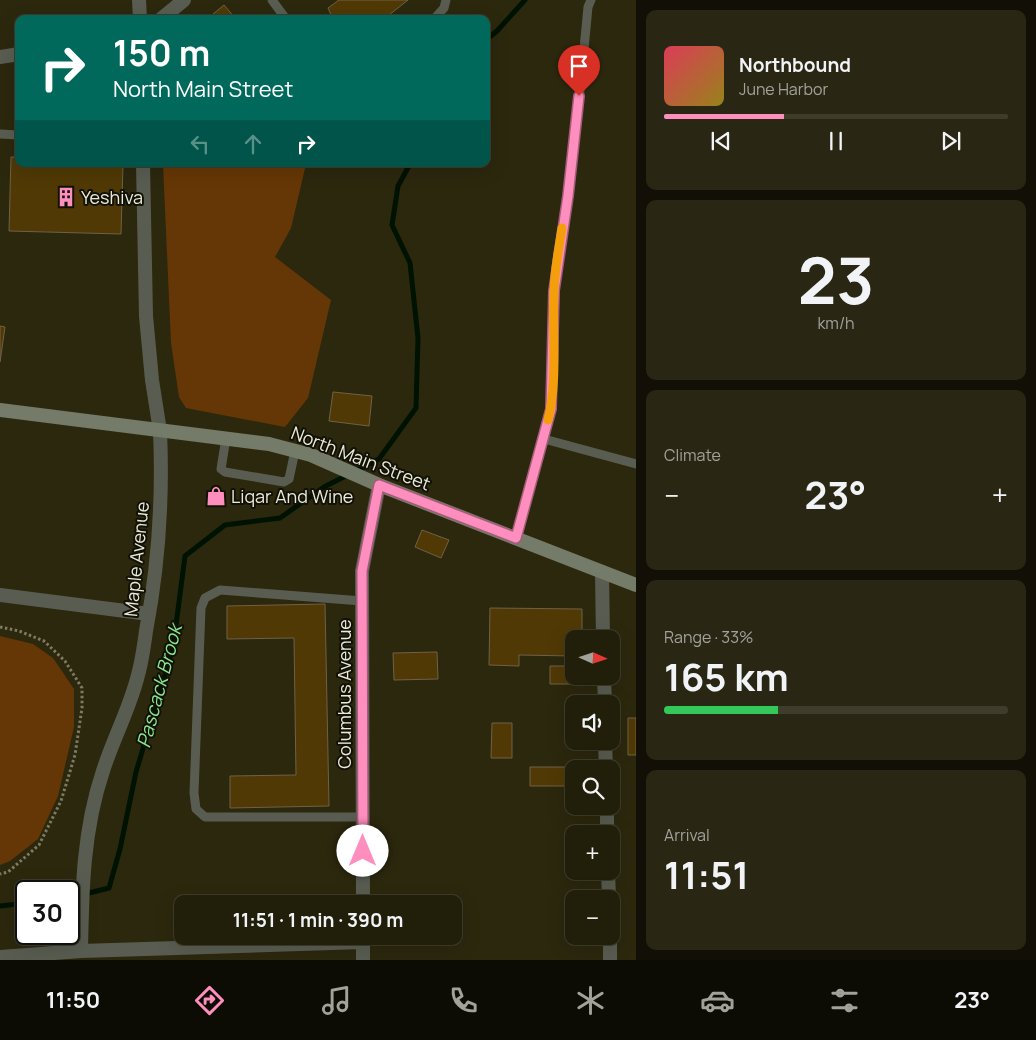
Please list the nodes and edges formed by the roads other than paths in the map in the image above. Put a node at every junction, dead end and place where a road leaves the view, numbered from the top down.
1 (139, 0) edge
2 (184, 0) edge
3 (272, 0) edge
4 (446, 0) edge
5 (591, 0) edge
6 (140, 15) edge
7 (166, 15) edge
8 (283, 15) edge
9 (438, 15) edge
10 (15, 55) edge
11 (0, 57) edge
12 (0, 134) edge
13 (15, 135) edge
14 (143, 167) edge
15 (0, 410) edge
16 (160, 431) junction
17 (226, 438) junction
18 (544, 439) junction
19 (295, 451) junction
20 (636, 464) edge
21 (379, 485) junction
22 (516, 538) junction
23 (602, 572) junction
24 (636, 585) edge
25 (0, 596) edge
26 (362, 602) junction
27 (149, 614) junction
28 (603, 630) edge
29 (363, 816) junction
30 (363, 895) edge
31 (222, 945) edge
32 (363, 945) edge
33 (610, 945) edge
34 (81, 951) junction
35 (0, 957) edge
36 (363, 960) edge
37 (610, 960) edge

1 - 6 street
2 - 7 street
3 - 8 lane
4 - 9 lane
5 - 18 lane
10 - 11 street
12 - 13 lane
14 - 16 street, Maple Avenue
15 - 16 main road, North Main Street
16 - 17 main road, North Main Street
16 - 27 street, Maple Avenue
17 - 19 main road, North Main Street
17 - 19 lane
18 - 20 lane
18 - 22 lane
19 - 21 main road, North Main Street
21 - 22 main road, North Main Street
21 - 26 street, Columbus Avenue
22 - 23 main road, North Main Street
23 - 24 main road, North Main Street
23 - 28 street
25 - 27 street
26 - 29 street, Columbus Avenue
26 - 29 lane
27 - 34 street, Maple Avenue
29 - 30 street, Columbus Avenue
31 - 34 street
32 - 36 street
33 - 37 street
34 - 35 street

